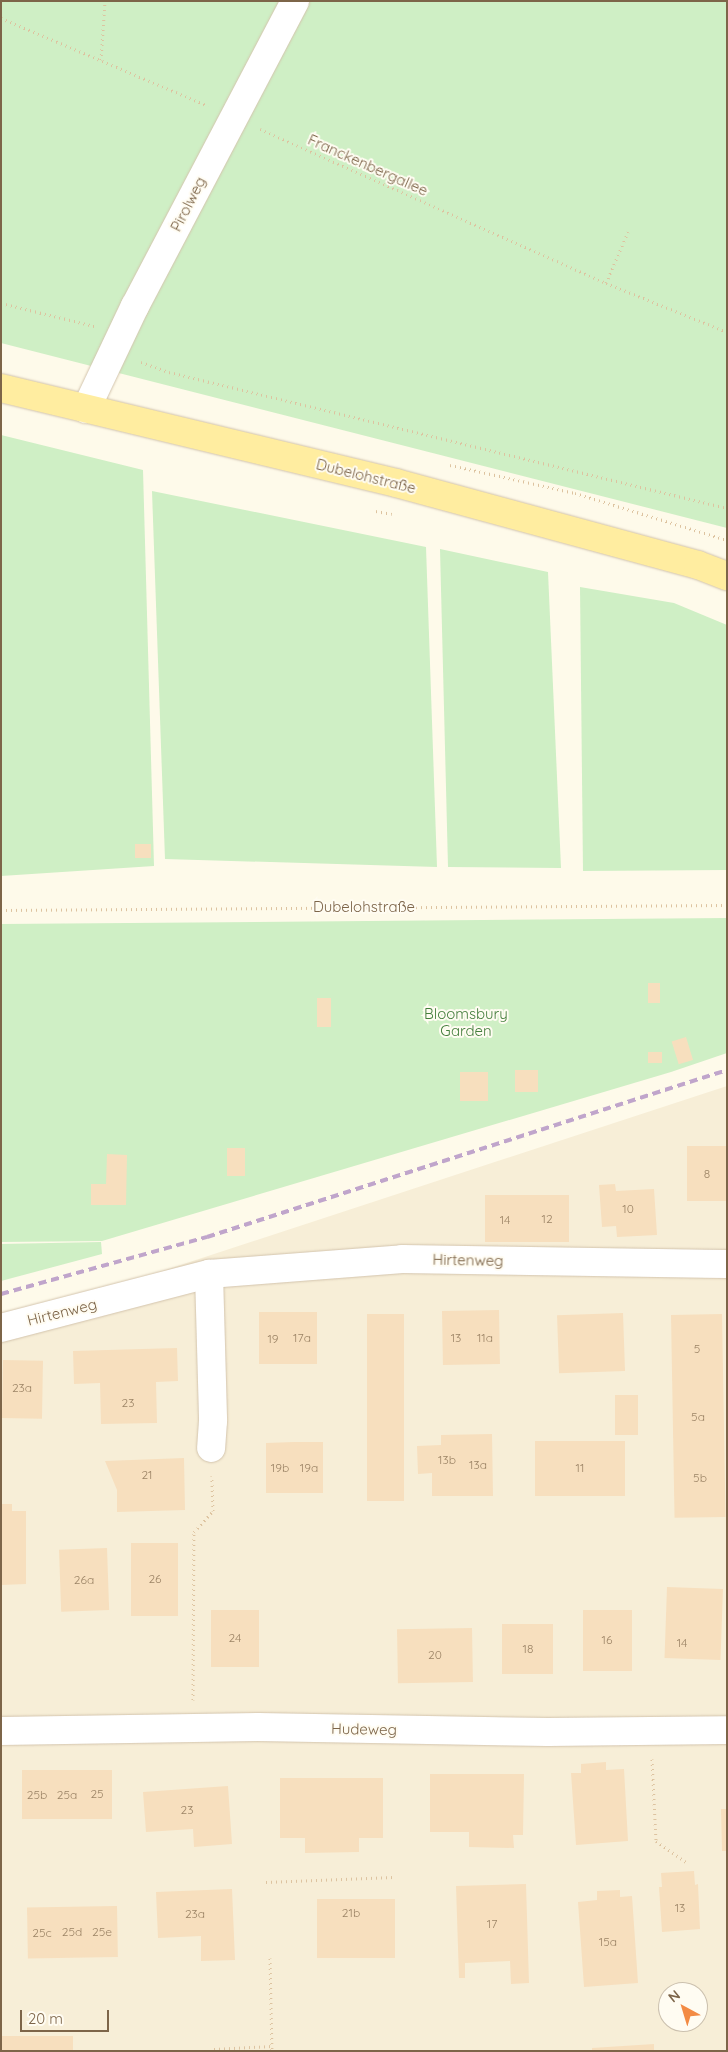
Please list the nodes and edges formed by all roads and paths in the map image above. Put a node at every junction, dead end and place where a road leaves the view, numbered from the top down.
1 (105, 1) edge
2 (295, 1) edge
3 (1, 18) edge
4 (101, 60) junction
5 (234, 117) junction
6 (628, 232) dead end
7 (606, 283) junction
8 (1, 303) edge
9 (727, 332) edge
10 (117, 342) junction
11 (1, 388) edge
12 (86, 409) junction
13 (727, 508) edge
14 (375, 510) dead end
15 (395, 515) dead end
16 (727, 576) edge
17 (727, 905) edge
18 (1, 910) edge
19 (727, 1264) edge
20 (209, 1274) junction
21 (1, 1328) edge
22 (211, 1448) joint
23 (193, 1728) junction
24 (727, 1730) edge
25 (1, 1731) edge
26 (651, 1731) junction
27 (688, 1863) dead end
28 (394, 1877) dead end
29 (266, 1882) dead end
30 (270, 1958) dead end
31 (272, 2048) edge
32 (214, 2049) dead end

1 - 4 path
2 - 5 street, Pirolweg
3 - 4 path, Franckenbergallee
4 - 5 path, Franckenbergallee
5 - 7 path, Franckenbergallee
5 - 10 street, Pirolweg
6 - 7 path
7 - 9 path, Franckenbergallee
8 - 10 path
10 - 12 street, Pirolweg
10 - 13 path
11 - 12 main road, Dubelohstraße
12 - 16 main road, Dubelohstraße
14 - 15 path
17 - 18 path, Dubelohstraße
19 - 20 street, Hirtenweg
20 - 21 street, Hirtenweg
20 - 22 street
22 - 23 path
23 - 25 street, Hudeweg
23 - 26 street, Hudeweg
24 - 26 street, Hudeweg
26 - 27 path
28 - 29 path
30 - 31 path
31 - 32 path

